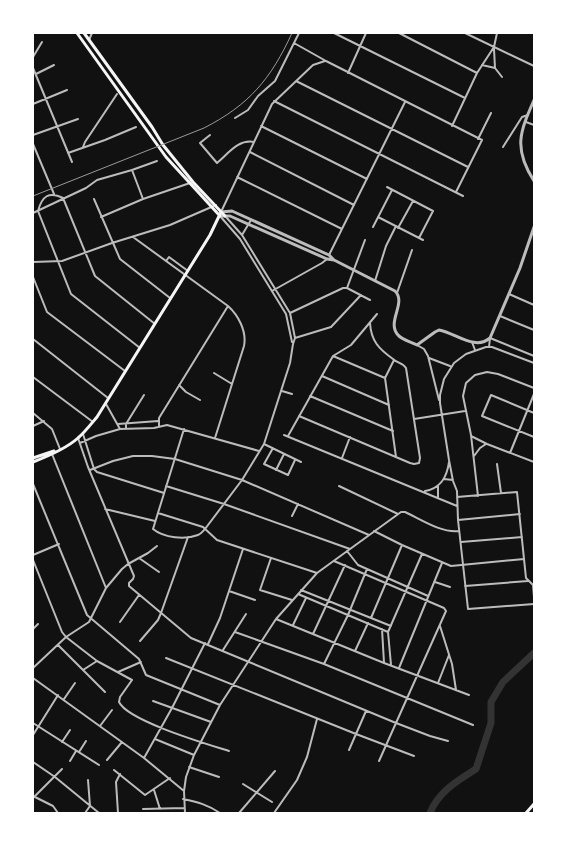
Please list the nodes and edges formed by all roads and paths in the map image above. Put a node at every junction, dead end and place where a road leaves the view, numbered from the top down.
1 (78, 33) edge
2 (84, 33) edge
3 (92, 33) edge
4 (299, 33) edge
5 (334, 33) edge
6 (366, 33) edge
7 (399, 33) edge
8 (465, 33) edge
9 (497, 33) edge
10 (89, 40) junction
11 (42, 42) dead end
12 (294, 43) junction
13 (360, 46) junction
14 (494, 47) junction
15 (33, 57) edge
16 (326, 61) junction
17 (54, 65) dead end
18 (482, 65) junction
19 (534, 66) edge
20 (33, 68) edge
21 (495, 68) junction
22 (477, 72) junction
23 (348, 73) junction
24 (36, 74) junction
25 (502, 77) dead end
26 (296, 81) junction
27 (67, 90) dead end
28 (117, 94) dead end
29 (465, 98) junction
30 (46, 99) junction
31 (534, 100) edge
32 (274, 101) junction
33 (404, 102) junction
34 (33, 104) edge
35 (491, 113) dead end
36 (528, 115) junction
37 (78, 118) dead end
38 (235, 118) dead end
39 (525, 122) junction
40 (534, 125) edge
41 (57, 126) junction
42 (261, 126) junction
43 (452, 126) junction
44 (136, 127) dead end
45 (152, 127) junction
46 (391, 129) junction
47 (146, 130) junction
48 (33, 135) edge
49 (210, 135) dead end
50 (478, 139) junction
51 (254, 142) junction
52 (33, 144) edge
53 (83, 147) junction
54 (503, 147) dead end
55 (249, 152) junction
56 (68, 153) junction
57 (379, 153) junction
58 (157, 161) dead end
59 (72, 162) dead end
60 (468, 167) junction
61 (132, 170) junction
62 (237, 177) junction
63 (366, 179) junction
64 (533, 179) edge
65 (193, 182) junction
66 (189, 183) junction
67 (387, 187) dead end
68 (392, 190) junction
69 (456, 192) junction
70 (54, 194) junction
71 (463, 196) dead end
72 (64, 198) junction
73 (94, 199) dead end
74 (143, 200) junction
75 (413, 201) junction
76 (216, 205) junction
77 (354, 205) junction
78 (212, 208) junction
79 (38, 211) junction
80 (222, 212) junction
81 (33, 213) edge
82 (220, 216) junction
83 (226, 216) junction
84 (101, 217) junction
85 (378, 217) junction
86 (251, 220) junction
87 (248, 224) junction
88 (373, 227) dead end
89 (397, 227) junction
90 (534, 227) edge
91 (342, 229) junction
92 (242, 235) junction
93 (133, 237) junction
94 (419, 238) junction
95 (365, 240) dead end
96 (423, 240) dead end
97 (112, 243) junction
98 (412, 250) dead end
99 (85, 252) junction
100 (328, 257) junction
101 (58, 261) junction
102 (166, 261) junction
103 (33, 262) edge
104 (354, 271) junction
105 (187, 273) junction
106 (33, 277) edge
107 (375, 281) junction
108 (347, 288) junction
109 (275, 289) junction
110 (272, 291) junction
111 (397, 293) junction
112 (509, 294) junction
113 (360, 295) junction
114 (171, 299) junction
115 (370, 300) dead end
116 (534, 305) edge
117 (228, 306) junction
118 (290, 313) junction
119 (377, 314) dead end
120 (500, 316) junction
121 (370, 322) junction
122 (155, 324) junction
123 (534, 330) edge
124 (295, 338) junction
125 (490, 338) junction
126 (33, 339) edge
127 (291, 339) junction
128 (472, 342) junction
129 (293, 344) junction
130 (417, 345) junction
131 (489, 347) junction
132 (140, 348) junction
133 (474, 350) junction
134 (333, 356) junction
135 (534, 356) edge
136 (429, 358) junction
137 (394, 360) junction
138 (534, 363) edge
139 (451, 367) junction
140 (126, 372) junction
141 (214, 373) dead end
142 (322, 376) junction
143 (33, 377) edge
144 (385, 378) junction
145 (232, 384) junction
146 (179, 385) junction
147 (534, 388) edge
148 (282, 390) junction
149 (144, 394) dead end
150 (292, 394) dead end
151 (534, 394) edge
152 (310, 396) junction
153 (109, 399) junction
154 (200, 400) dead end
155 (440, 403) junction
156 (106, 404) junction
157 (389, 405) junction
158 (527, 410) junction
159 (465, 411) junction
160 (33, 413) edge
161 (534, 413) edge
162 (442, 414) junction
163 (299, 416) junction
164 (414, 419) junction
165 (44, 421) junction
166 (158, 421) junction
167 (93, 422) junction
168 (118, 424) junction
169 (126, 424) junction
170 (33, 426) edge
171 (159, 426) junction
172 (120, 429) junction
173 (126, 429) junction
174 (184, 429) junction
175 (393, 431) junction
176 (519, 431) junction
177 (83, 434) junction
178 (284, 435) dead end
179 (470, 435) junction
180 (288, 436) junction
181 (350, 437) junction
182 (534, 437) edge
183 (78, 438) junction
184 (215, 438) junction
185 (85, 440) junction
186 (80, 443) junction
187 (264, 444) junction
188 (487, 444) junction
189 (60, 448) junction
190 (273, 448) junction
191 (259, 451) junction
192 (52, 452) junction
193 (510, 453) junction
194 (284, 454) junction
195 (396, 457) junction
196 (33, 458) edge
197 (342, 458) junction
198 (473, 458) junction
199 (175, 459) junction
200 (295, 460) junction
201 (449, 460) junction
202 (33, 462) edge
203 (301, 462) dead end
204 (534, 462) edge
205 (497, 464) dead end
206 (94, 469) junction
207 (90, 470) junction
208 (276, 470) junction
209 (444, 479) junction
210 (242, 480) junction
211 (453, 480) junction
212 (33, 484) edge
213 (166, 486) junction
214 (339, 486) dead end
215 (438, 486) junction
216 (424, 492) junction
217 (501, 493) junction
218 (164, 494) junction
219 (478, 496) junction
220 (457, 497) junction
221 (438, 498) junction
222 (224, 504) junction
223 (298, 504) junction
224 (457, 506) junction
225 (105, 508) junction
226 (158, 513) junction
227 (398, 514) junction
228 (520, 514) junction
229 (292, 516) dead end
230 (458, 520) junction
231 (155, 521) junction
232 (206, 528) junction
233 (374, 531) junction
234 (459, 531) junction
235 (369, 535) junction
236 (188, 536) junction
237 (522, 537) junction
238 (461, 542) junction
239 (58, 544) junction
240 (402, 545) junction
241 (157, 546) dead end
242 (243, 549) junction
243 (350, 549) junction
244 (347, 552) junction
245 (422, 554) junction
246 (33, 555) edge
247 (139, 558) junction
248 (271, 558) junction
249 (524, 559) junction
250 (33, 560) edge
251 (334, 560) junction
252 (442, 563) junction
253 (128, 564) junction
254 (345, 566) junction
255 (463, 566) junction
256 (367, 569) junction
257 (159, 572) dead end
258 (317, 574) junction
259 (365, 574) junction
260 (387, 577) junction
261 (529, 581) junction
262 (435, 582) junction
263 (385, 583) junction
264 (465, 586) junction
265 (408, 587) junction
266 (106, 588) junction
267 (450, 588) dead end
268 (301, 590) junction
269 (230, 591) junction
270 (406, 592) junction
271 (298, 594) junction
272 (139, 595) junction
273 (428, 596) junction
274 (534, 597) edge
275 (306, 598) junction
276 (255, 600) dead end
277 (292, 600) junction
278 (426, 601) junction
279 (329, 602) junction
280 (534, 604) edge
281 (327, 607) junction
282 (350, 610) junction
283 (161, 613) junction
284 (246, 614) dead end
285 (348, 615) junction
286 (371, 618) junction
287 (91, 619) junction
288 (276, 619) junction
289 (120, 622) dead end
290 (368, 623) junction
291 (38, 624) dead end
292 (293, 625) junction
293 (391, 626) junction
294 (440, 626) junction
295 (33, 629) edge
296 (382, 629) junction
297 (235, 632) junction
298 (388, 632) junction
299 (313, 634) junction
300 (66, 637) junction
301 (140, 641) dead end
302 (262, 642) junction
303 (334, 643) junction
304 (58, 644) junction
305 (206, 644) junction
306 (223, 650) junction
307 (355, 651) junction
308 (449, 655) junction
309 (166, 658) dead end
310 (97, 661) junction
311 (141, 662) junction
312 (248, 662) junction
313 (384, 663) junction
314 (324, 664) junction
315 (391, 665) junction
316 (33, 668) edge
317 (191, 668) junction
318 (399, 668) junction
319 (83, 670) junction
320 (117, 672) junction
321 (418, 676) junction
322 (33, 678) edge
323 (75, 683) dead end
324 (438, 683) junction
325 (233, 684) junction
326 (181, 689) junction
327 (456, 690) junction
328 (105, 692) dead end
329 (58, 695) junction
330 (469, 695) dead end
331 (407, 698) junction
332 (64, 699) junction
333 (152, 701) dead end
334 (220, 705) junction
335 (172, 708) junction
336 (112, 710) dead end
337 (366, 711) junction
338 (317, 718) junction
339 (211, 722) junction
340 (33, 723) edge
341 (396, 723) junction
342 (473, 725) dead end
343 (39, 726) junction
344 (100, 726) junction
345 (162, 727) junction
346 (70, 730) dead end
347 (356, 734) junction
348 (33, 735) edge
349 (155, 739) junction
350 (86, 741) dead end
351 (448, 741) dead end
352 (62, 742) junction
353 (122, 742) junction
354 (201, 742) junction
355 (386, 746) junction
356 (349, 750) dead end
357 (76, 751) junction
358 (229, 751) dead end
359 (79, 752) junction
360 (194, 755) junction
361 (414, 756) dead end
362 (144, 758) junction
363 (107, 760) dead end
364 (70, 761) dead end
365 (379, 761) dead end
366 (33, 762) edge
367 (99, 765) dead end
368 (189, 767) junction
369 (62, 769) dead end
370 (114, 770) dead end
371 (275, 771) dead end
372 (120, 774) junction
373 (55, 777) junction
374 (219, 777) dead end
375 (170, 778) junction
376 (88, 780) dead end
377 (243, 784) dead end
378 (154, 790) junction
379 (184, 791) junction
380 (257, 792) junction
381 (34, 797) edge
382 (183, 799) junction
383 (272, 802) dead end
384 (534, 804) edge
385 (90, 806) junction
386 (184, 808) junction
387 (160, 809) junction
388 (143, 810) dead end
389 (58, 813) edge
390 (85, 813) edge
391 (99, 813) edge
392 (118, 813) edge
393 (185, 813) edge
394 (220, 813) edge
395 (239, 813) edge
396 (274, 813) edge
397 (526, 813) edge

1 - 47 main road
2 - 10 main road
3 - 10 street
4 - 12 street
5 - 13 street
6 - 13 street
7 - 22 street
8 - 14 street
9 - 14 street
10 - 45 main road
11 - 15 street
12 - 16 street
12 - 38 street
13 - 23 street
13 - 29 street
14 - 18 street
14 - 19 street
14 - 21 street
16 - 23 street
16 - 26 street
17 - 24 street
18 - 21 street
18 - 22 street
20 - 24 street
21 - 25 street
22 - 29 street
23 - 33 street
24 - 30 street
26 - 32 street
26 - 46 street
27 - 30 street
28 - 53 street
29 - 43 street
30 - 34 street
30 - 41 street
31 - 36 street
32 - 42 street
32 - 57 street
33 - 43 street
33 - 46 street
35 - 50 street
36 - 39 street
36 - 54 street
37 - 41 street
39 - 40 street
39 - 64 street
41 - 48 street
41 - 56 street
42 - 51 street
42 - 63 street
43 - 50 street
44 - 53 street
45 - 47 main road
45 - 65 main road
46 - 57 street
46 - 60 street
47 - 66 main road
49 - 51 street
50 - 60 street
51 - 55 street
52 - 70 street
53 - 56 street
55 - 62 street
55 - 77 street
56 - 59 street
57 - 63 street
57 - 69 street
58 - 61 street
60 - 69 street
61 - 72 street
61 - 74 street
62 - 80 street
62 - 91 street
63 - 77 street
65 - 66 street
65 - 76 main road
66 - 74 street
66 - 78 main road
67 - 68 street
68 - 75 street
68 - 85 street
69 - 71 street
70 - 72 street
70 - 79 street
72 - 79 street
72 - 99 street
73 - 84 street
74 - 84 street
75 - 89 street
75 - 94 street
76 - 78 street
76 - 80 main road
77 - 91 street
78 - 82 main road
78 - 93 street
79 - 81 street
79 - 101 street
80 - 82 main road
80 - 83 main road
80 - 86 street
82 - 83 street
82 - 105 main road
82 - 110 street
83 - 87 street
83 - 92 street
84 - 97 street
85 - 88 street
85 - 89 street
86 - 87 street
86 - 100 street
87 - 92 street
87 - 100 street
89 - 94 street
89 - 107 street
90 - 112 street
91 - 100 street
92 - 109 street
93 - 97 street
93 - 102 street
94 - 96 street
95 - 104 street
97 - 99 street
97 - 114 street
98 - 111 street
99 - 101 street
99 - 122 street
100 - 104 street
100 - 109 street
101 - 103 street
101 - 132 street
102 - 105 street
102 - 105 street
104 - 107 street
104 - 108 street
105 - 114 main road
105 - 117 street
106 - 140 street
107 - 111 street
108 - 113 street
108 - 118 street
109 - 110 street
109 - 118 street
110 - 127 street
111 - 130 street
112 - 116 street
112 - 120 street
113 - 115 street
113 - 124 street
114 - 122 main road
117 - 145 street
117 - 146 street
118 - 124 street
119 - 121 street
120 - 123 street
120 - 125 street
121 - 134 street
121 - 137 street
122 - 132 main road
124 - 127 street
124 - 129 street
125 - 128 street
125 - 131 street
125 - 135 street
126 - 153 street
127 - 129 street
128 - 130 street
128 - 133 street
129 - 148 street
130 - 136 street
131 - 133 street
131 - 138 street
132 - 140 main road
133 - 139 street
134 - 142 street
134 - 144 street
136 - 139 street
136 - 155 street
137 - 144 street
137 - 164 street
139 - 155 street
140 - 153 main road
141 - 145 street
142 - 152 street
142 - 157 street
143 - 167 street
144 - 157 street
145 - 184 street
146 - 154 street
146 - 166 street
147 - 159 street
148 - 150 street
148 - 187 street
149 - 169 street
151 - 158 street
152 - 163 street
152 - 175 street
153 - 156 main road
155 - 162 street
156 - 167 main road
156 - 168 street
157 - 175 street
158 - 161 street
158 - 176 street
158 - 176 street
159 - 162 street
159 - 179 street
160 - 165 street
162 - 164 street
162 - 201 street
163 - 180 street
163 - 181 street
164 - 195 street
165 - 170 street
165 - 189 street
166 - 169 street
166 - 171 street
167 - 177 main road
168 - 169 street
168 - 172 street
169 - 173 street
171 - 173 street
171 - 174 street
172 - 173 street
172 - 185 street
174 - 184 street
174 - 199 street
175 - 195 street
176 - 182 street
176 - 193 street
177 - 183 main road
177 - 185 street
178 - 180 street
179 - 188 street
179 - 198 street
180 - 197 street
181 - 195 street
181 - 197 street
183 - 186 street
183 - 189 main road
184 - 191 street
185 - 186 street
185 - 206 street
186 - 207 street
187 - 190 street
187 - 191 street
188 - 193 street
188 - 198 street
189 - 192 main road
190 - 194 street
190 - 208 street
191 - 210 street
192 - 196 main road
192 - 202 main road
192 - 266 street
193 - 204 street
194 - 200 street
194 - 208 street
197 - 216 street
198 - 219 street
199 - 206 street
199 - 210 street
199 - 213 street
200 - 203 street
200 - 208 street
201 - 209 street
201 - 211 street
205 - 217 street
206 - 207 street
206 - 218 street
207 - 225 street
209 - 211 street
209 - 215 street
210 - 222 street
210 - 223 street
211 - 220 street
212 - 239 street
213 - 218 street
213 - 222 street
214 - 227 street
215 - 216 street
215 - 221 street
216 - 221 street
217 - 219 street
217 - 228 street
218 - 226 street
219 - 220 street
220 - 224 street
221 - 224 street
222 - 232 street
222 - 243 street
223 - 229 street
223 - 235 street
224 - 230 street
225 - 231 street
225 - 253 street
226 - 231 street
226 - 232 street
227 - 233 street
227 - 234 street
228 - 230 street
228 - 237 street
230 - 234 street
231 - 236 street
232 - 236 street
232 - 242 street
233 - 235 street
233 - 240 street
234 - 238 street
235 - 243 street
236 - 283 street
237 - 238 street
237 - 249 street
238 - 255 street
239 - 246 street
239 - 287 street
240 - 245 street
240 - 260 street
241 - 247 street
242 - 248 street
242 - 269 street
243 - 244 street
244 - 251 street
244 - 256 street
245 - 252 street
245 - 265 street
247 - 253 street
247 - 257 street
248 - 258 street
248 - 277 street
249 - 255 street
249 - 261 street
250 - 300 street
251 - 254 street
251 - 258 street
252 - 255 street
252 - 262 street
253 - 266 street
253 - 272 street
254 - 259 street
254 - 279 street
255 - 264 street
256 - 259 street
256 - 260 street
258 - 268 street
259 - 263 street
259 - 282 street
260 - 263 street
260 - 265 street
261 - 264 street
261 - 274 street
262 - 267 street
262 - 273 street
263 - 270 street
263 - 286 street
264 - 280 street
265 - 270 street
265 - 273 street
266 - 287 street
268 - 271 street
268 - 279 street
269 - 276 street
269 - 305 street
270 - 278 street
270 - 293 street
271 - 275 street
271 - 277 street
272 - 283 street
272 - 289 street
273 - 278 street
275 - 281 street
275 - 292 street
277 - 288 street
278 - 294 street
278 - 318 street
279 - 281 street
279 - 282 street
281 - 285 street
281 - 299 street
282 - 285 street
282 - 286 street
283 - 301 street
283 - 305 street
284 - 297 street
285 - 290 street
285 - 303 street
286 - 293 street
287 - 300 street
287 - 311 street
288 - 292 street
288 - 302 street
290 - 296 street
290 - 307 street
291 - 295 street
292 - 299 street
293 - 298 street
294 - 308 street
294 - 321 street
296 - 298 street
296 - 313 street
297 - 302 street
297 - 306 street
298 - 315 street
299 - 303 street
300 - 304 street
300 - 310 street
302 - 312 street
302 - 314 street
303 - 307 street
303 - 314 street
304 - 316 street
304 - 319 street
305 - 306 street
305 - 317 street
306 - 312 street
307 - 313 street
308 - 324 street
308 - 327 street
309 - 317 street
310 - 319 street
310 - 320 street
311 - 320 street
311 - 326 street
312 - 325 street
312 - 337 street
313 - 315 street
314 - 331 street
315 - 318 street
317 - 325 street
317 - 326 street
318 - 321 street
319 - 328 street
320 - 345 street
321 - 324 street
321 - 331 street
322 - 329 street
323 - 332 street
324 - 327 street
325 - 334 street
325 - 338 street
326 - 334 street
326 - 335 street
327 - 330 street
329 - 332 street
329 - 343 street
331 - 341 street
331 - 342 street
332 - 344 street
333 - 335 street
334 - 339 street
335 - 339 street
335 - 345 street
336 - 344 street
337 - 341 street
337 - 347 street
338 - 347 street
338 - 396 street
339 - 354 street
340 - 343 street
341 - 351 street
341 - 355 street
343 - 348 street
343 - 352 street
344 - 353 street
345 - 349 street
345 - 354 street
346 - 352 street
347 - 355 street
347 - 356 street
349 - 360 street
349 - 362 street
350 - 359 street
352 - 357 street
353 - 362 street
353 - 363 street
354 - 358 street
354 - 360 street
355 - 361 street
355 - 365 street
357 - 359 street
357 - 364 street
359 - 367 street
360 - 368 street
362 - 375 street
366 - 373 street
368 - 374 street
368 - 379 street
369 - 373 street
370 - 372 street
371 - 380 street
372 - 378 street
372 - 392 street
373 - 381 street
373 - 385 street
375 - 378 street
375 - 379 street
376 - 385 street
377 - 380 street
378 - 387 street
379 - 382 street
380 - 383 street
380 - 395 street
381 - 389 street
382 - 386 street
382 - 394 street
384 - 397 main road
385 - 390 street
385 - 391 street
386 - 387 street
386 - 393 street
387 - 388 street

